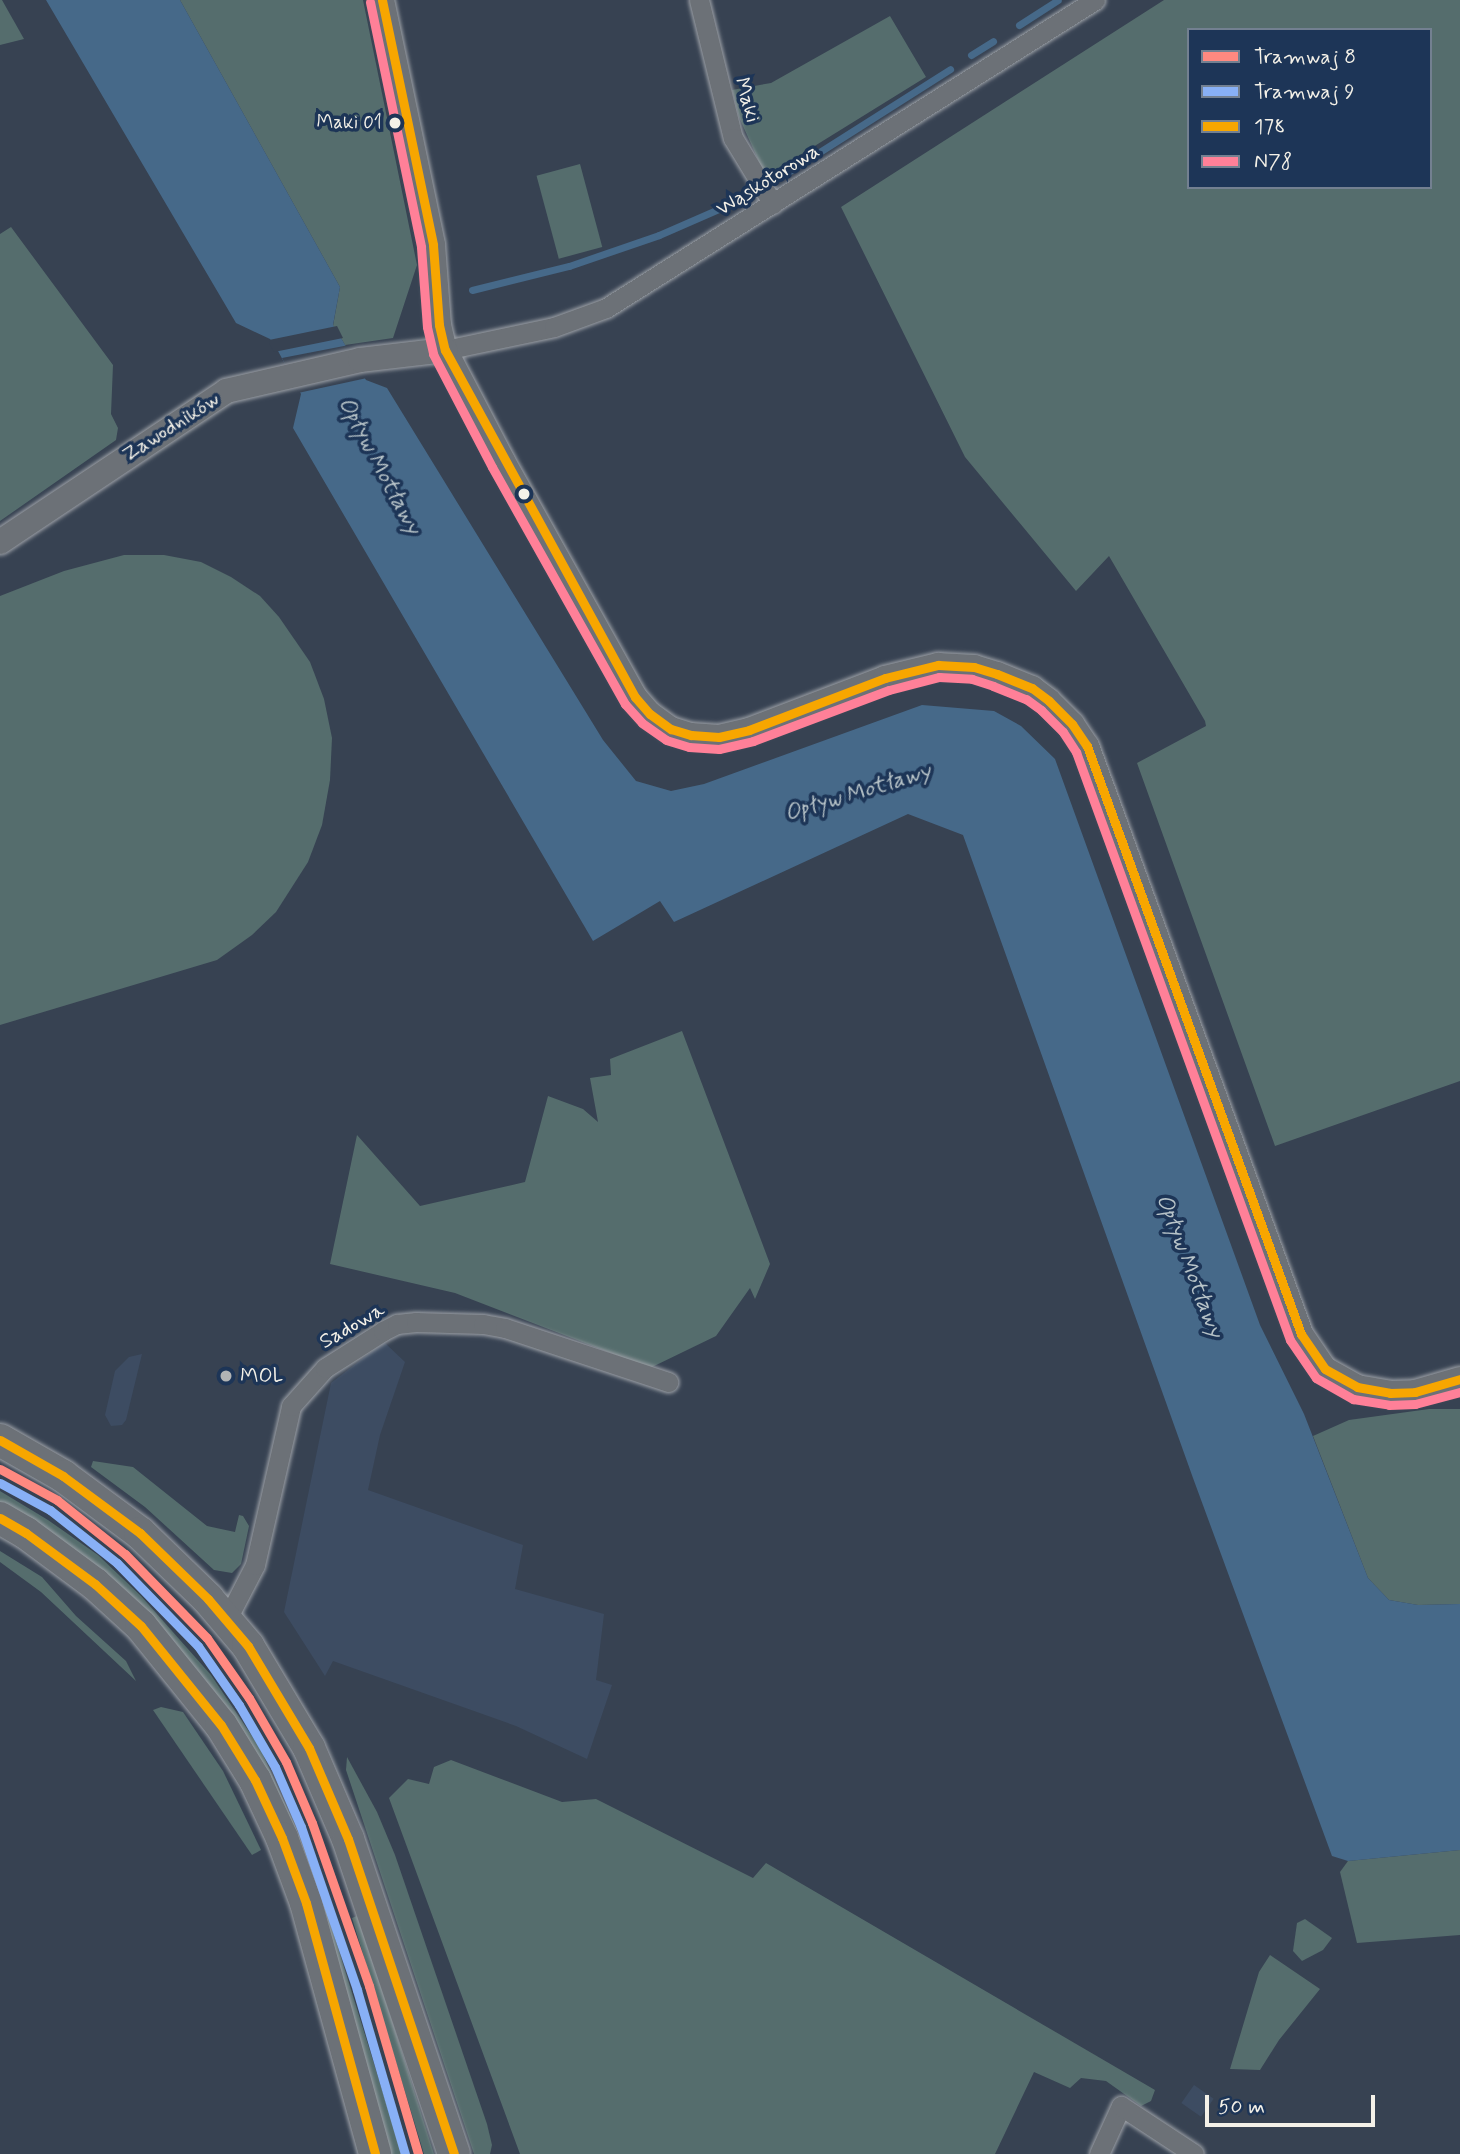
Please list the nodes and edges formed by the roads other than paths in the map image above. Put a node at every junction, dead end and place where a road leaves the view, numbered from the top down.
1 (382, 0) edge
2 (699, 0) edge
3 (1095, 0) edge
4 (773, 204) junction
5 (445, 350) junction
6 (0, 542) edge
7 (1460, 1379) edge
8 (668, 1382) dead end
9 (0, 1440) edge
10 (0, 1518) edge
11 (227, 1619) junction
12 (375, 2154) edge
13 (453, 2154) edge
14 (1099, 2154) edge
15 (1194, 2154) edge

1 - 5 street
2 - 4 street, Maki
3 - 4 street, Wąskotorowa
4 - 5 street, Wąskotorowa
5 - 6 street, Zawodników
5 - 7 street
8 - 11 street, Sadowa
9 - 11 main road
10 - 12 main road
11 - 13 main road
14 - 15 street

